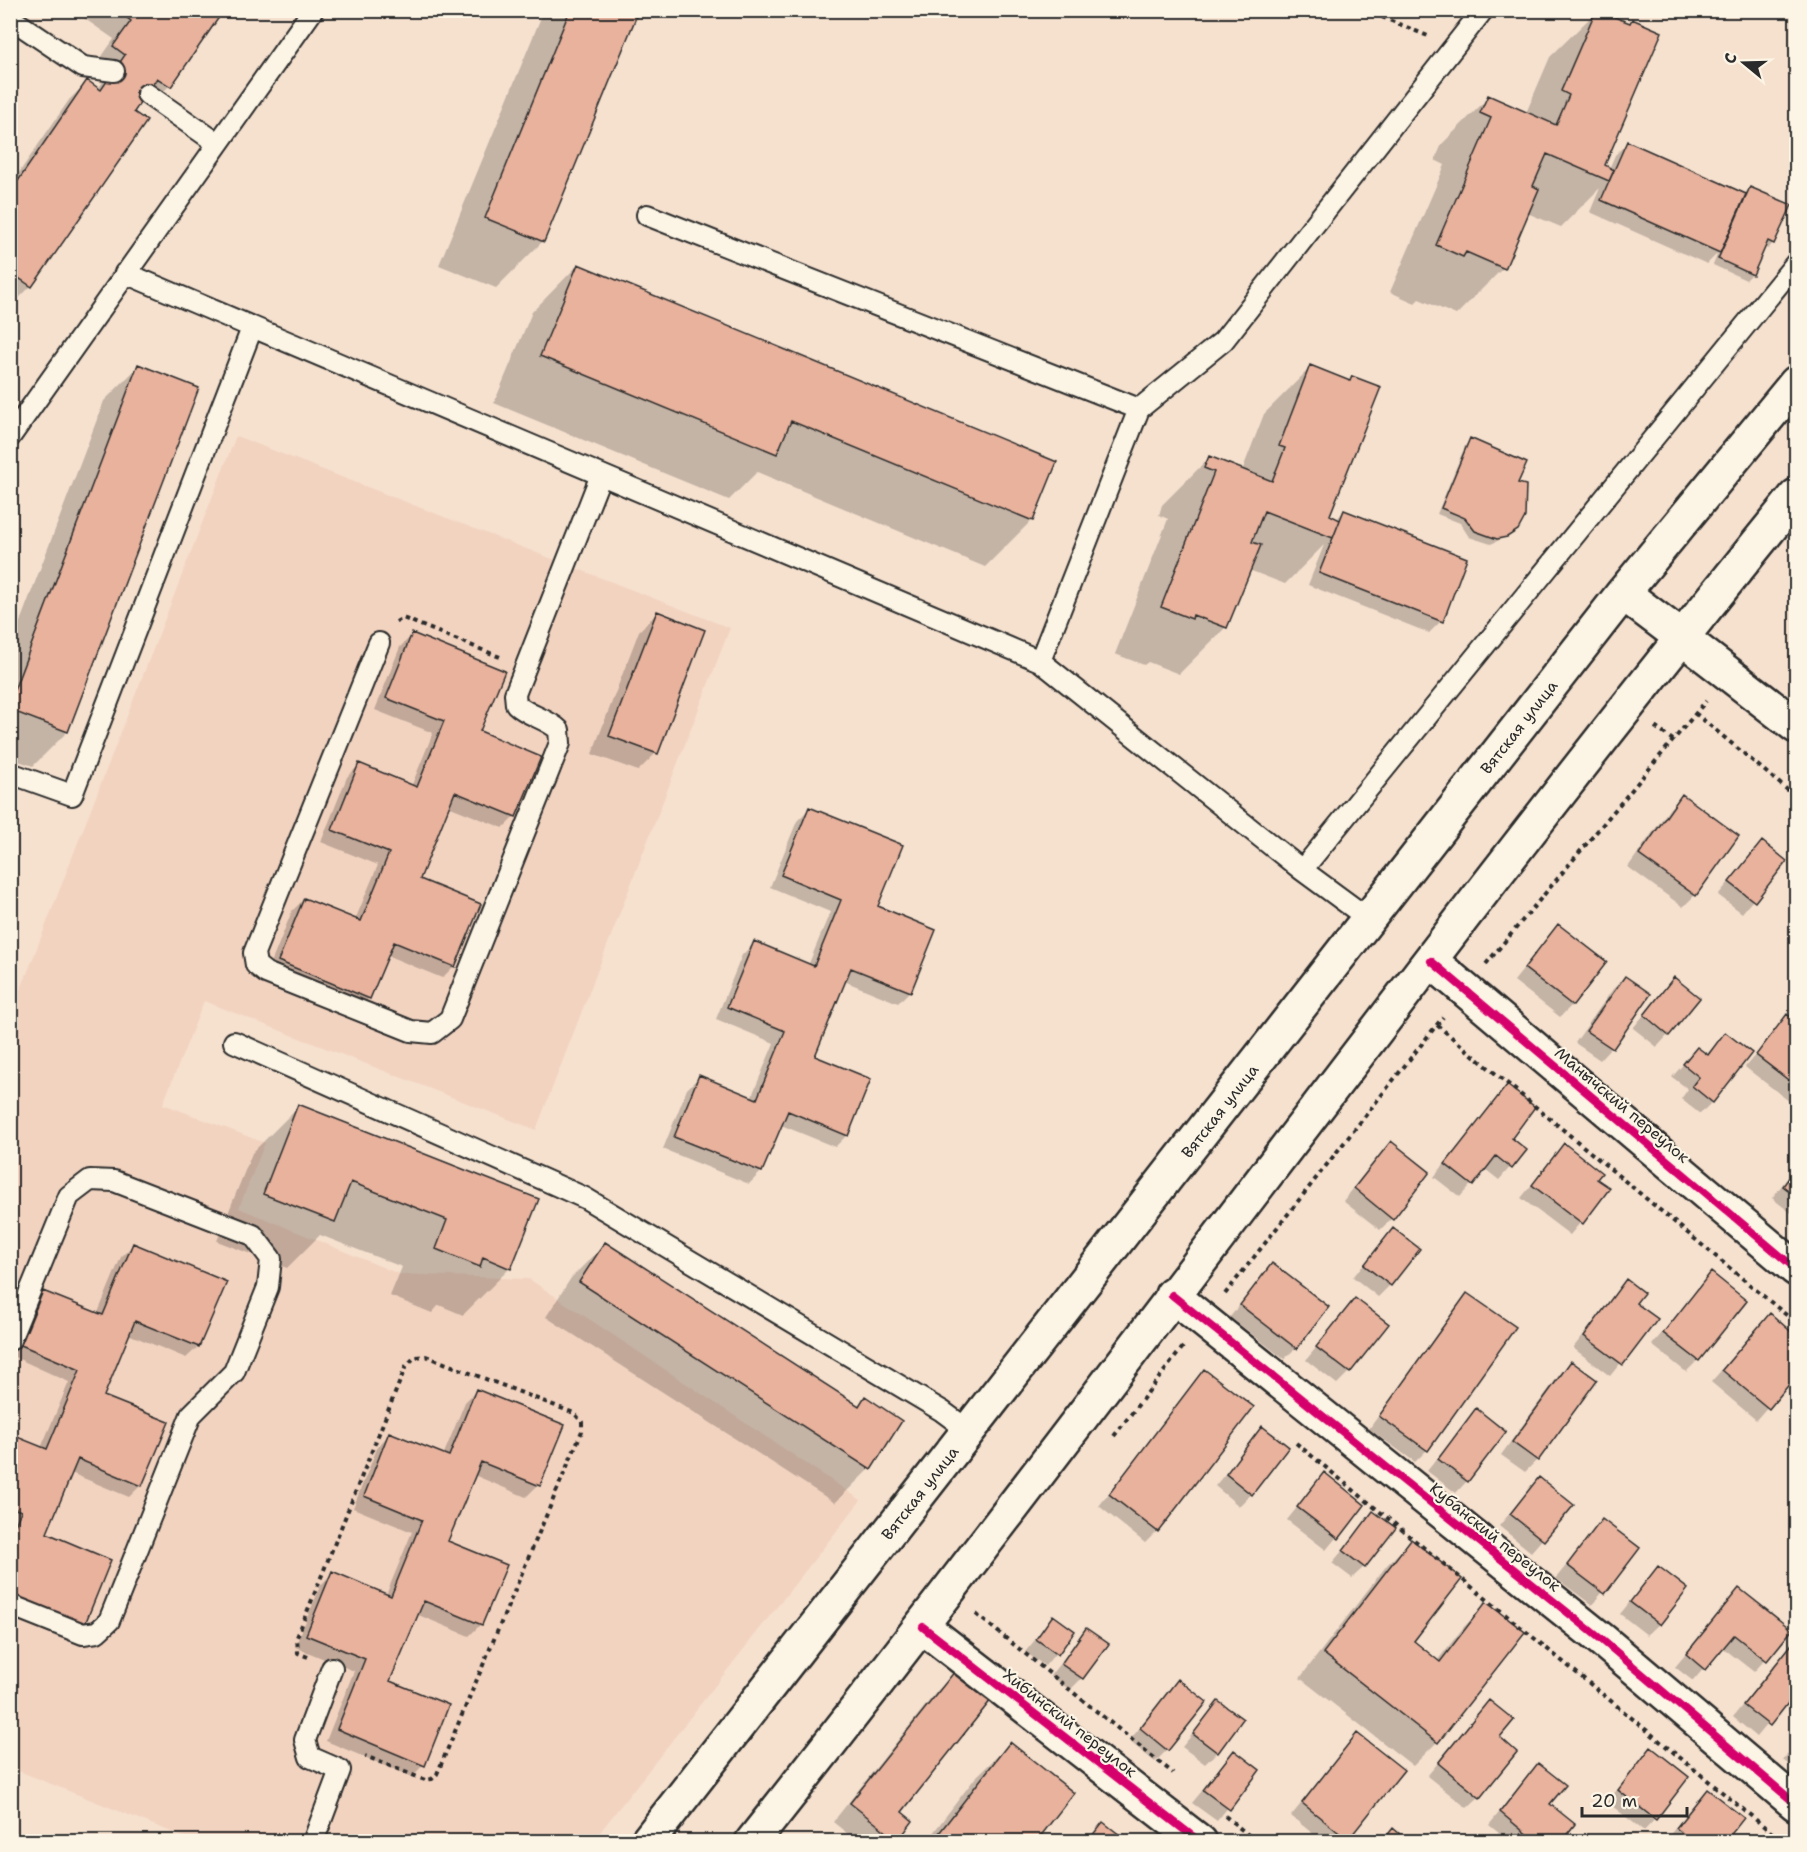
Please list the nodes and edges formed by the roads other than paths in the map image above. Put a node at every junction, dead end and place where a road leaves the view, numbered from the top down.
1 (313, 10) edge
2 (1483, 10) edge
3 (10, 18) edge
4 (114, 71) dead end
5 (147, 93) dead end
6 (217, 142) junction
7 (647, 215) dead end
8 (1797, 263) edge
9 (125, 273) junction
10 (252, 328) junction
11 (1797, 383) edge
12 (1139, 409) junction
13 (10, 437) edge
14 (601, 475) junction
15 (1797, 496) edge
16 (1623, 593) junction
17 (1681, 637) junction
18 (379, 643) road end
19 (1040, 661) junction
20 (1797, 726) edge
21 (10, 773) edge
22 (1302, 870) junction
23 (1370, 920) junction
24 (1431, 962) junction
25 (234, 1042) dead end
26 (1797, 1269) edge
27 (1172, 1295) junction
28 (10, 1340) edge
29 (969, 1431) junction
30 (10, 1605) edge
31 (923, 1627) junction
32 (332, 1668) road end
33 (1797, 1804) edge
34 (313, 1842) edge
35 (647, 1842) edge
36 (752, 1842) edge
37 (1200, 1842) edge

1 - 6 lane
2 - 12 lane
3 - 4 lane
5 - 6 lane
6 - 9 lane
7 - 12 lane
8 - 22 lane
9 - 10 lane
9 - 13 lane
10 - 14 lane
10 - 21 lane
11 - 16 main road, Вятская улица
12 - 19 lane
14 - 18 lane
14 - 19 lane
15 - 17 main road
16 - 17 main road
16 - 23 main road, Вятская улица
17 - 20 main road
17 - 24 main road
19 - 22 lane
22 - 23 lane
23 - 29 main road, Вятская улица
24 - 26 main road, Манычский переулок
24 - 27 main road
25 - 29 lane
27 - 31 main road
27 - 33 main road, Кубанский переулок
28 - 30 lane
29 - 35 main road, Вятская улица
31 - 36 main road
31 - 37 main road, Хибинский переулок
32 - 34 lane

